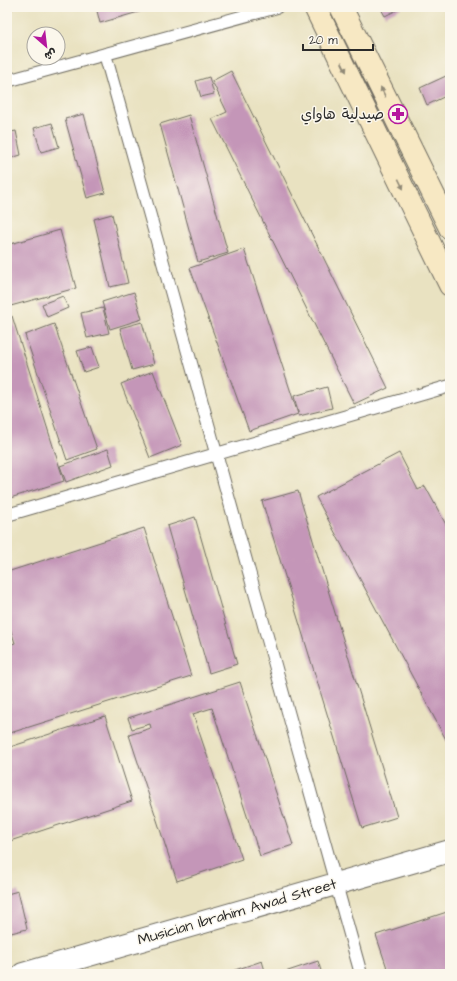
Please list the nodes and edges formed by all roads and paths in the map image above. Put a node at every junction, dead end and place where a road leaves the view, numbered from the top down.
1 (277, 7) edge
2 (315, 7) edge
3 (341, 7) edge
4 (105, 54) junction
5 (7, 81) edge
6 (450, 228) edge
7 (450, 285) edge
8 (450, 386) edge
9 (216, 455) junction
10 (7, 515) edge
11 (450, 851) edge
12 (336, 884) junction
13 (23, 974) edge
14 (361, 974) edge

1 - 4 lane
2 -> 7 main road
6 -> 3 main road
4 - 5 lane
4 - 9 lane
8 - 9 lane
9 - 10 lane
9 - 12 lane
11 - 12 street, Musician Ibrahim Awad Street
12 - 13 street, Musician Ibrahim Awad Street
12 - 14 lane

